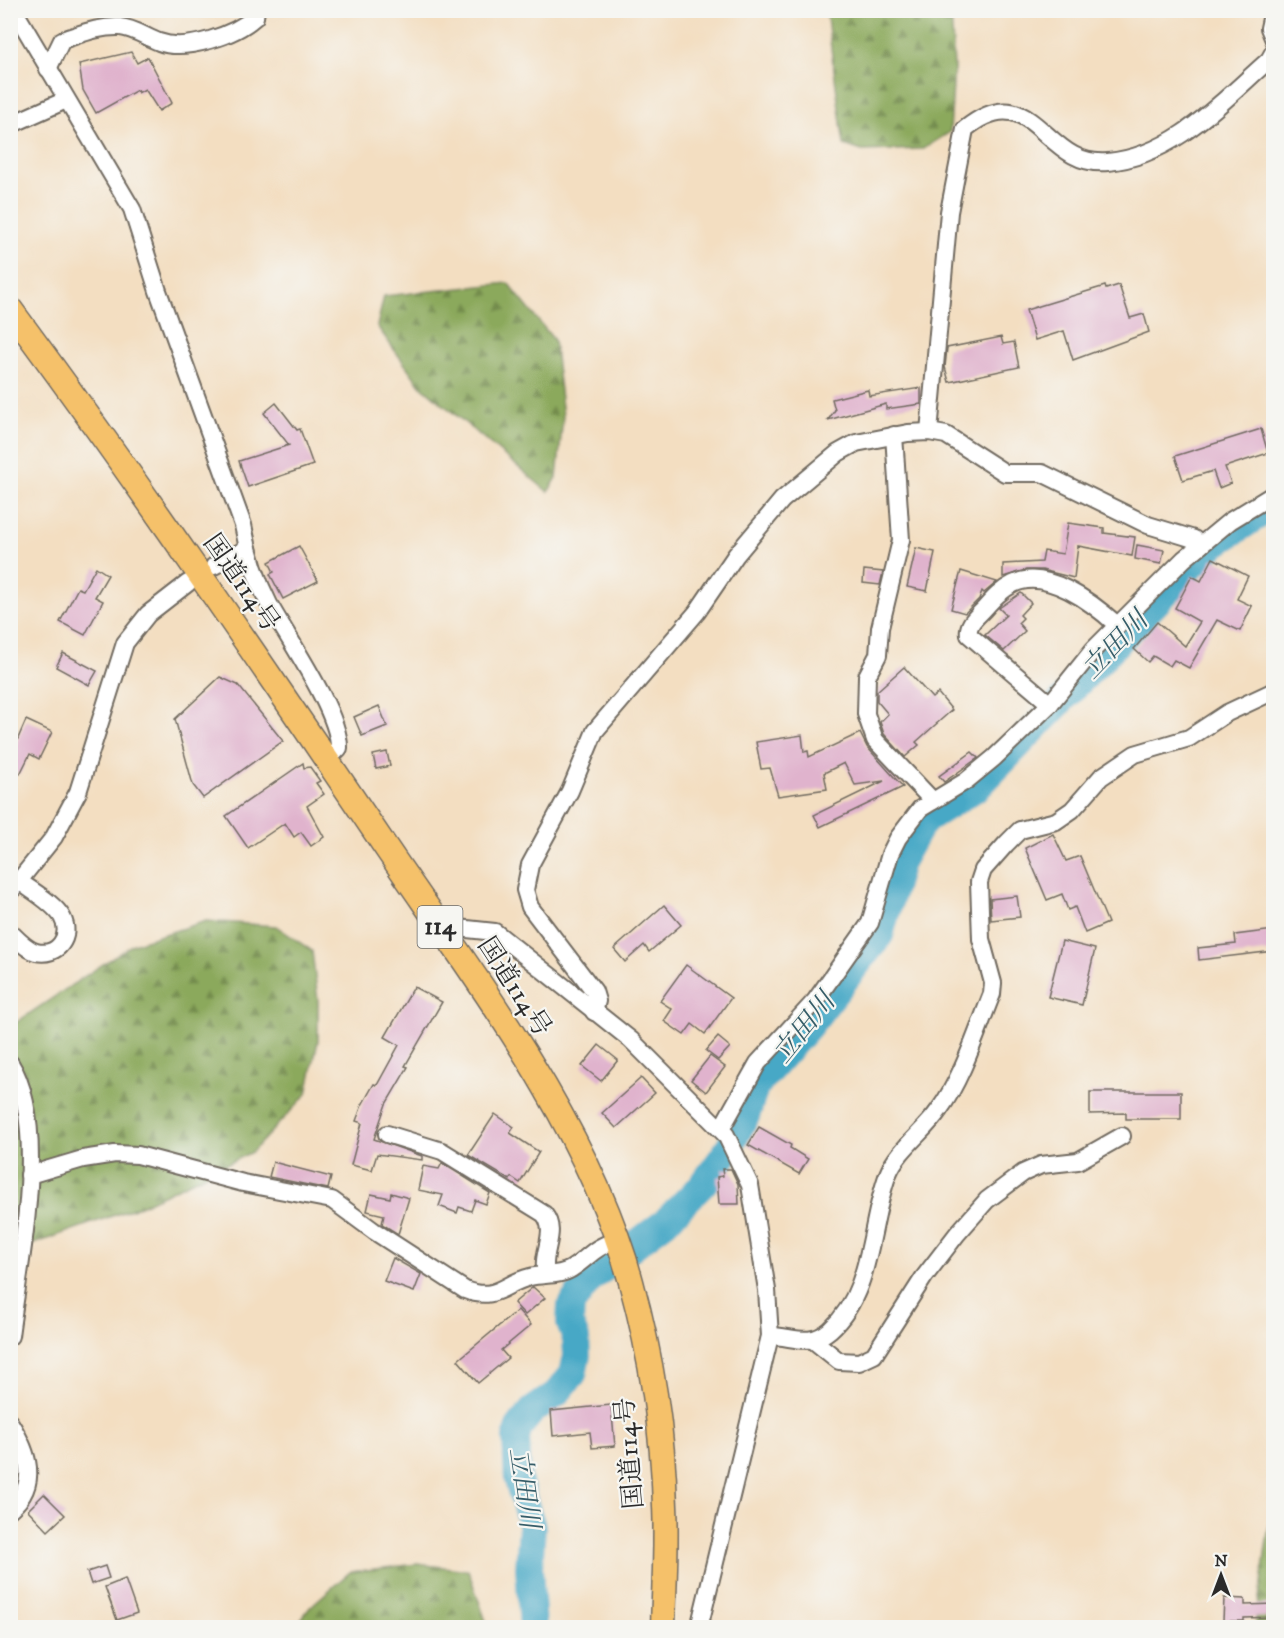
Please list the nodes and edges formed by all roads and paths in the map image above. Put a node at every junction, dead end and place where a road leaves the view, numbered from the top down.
1 (14, 10) edge
2 (256, 10) edge
3 (1273, 10) edge
4 (1274, 40) edge
5 (1274, 51) edge
6 (48, 69) junction
7 (66, 100) junction
8 (10, 125) edge
9 (10, 309) edge
10 (929, 432) junction
11 (894, 435) junction
12 (1274, 494) edge
13 (1200, 546) junction
14 (248, 548) junction
15 (214, 566) dead end
16 (188, 583) dead end
17 (1117, 625) junction
18 (1274, 692) edge
19 (1050, 704) junction
20 (327, 760) junction
21 (933, 801) junction
22 (15, 887) edge
23 (439, 926) junction
24 (10, 932) edge
25 (594, 1012) junction
26 (10, 1063) edge
27 (721, 1129) junction
28 (387, 1134) dead end
29 (1122, 1136) dead end
30 (29, 1175) junction
31 (617, 1240) junction
32 (546, 1274) junction
33 (10, 1336) edge
34 (770, 1336) junction
35 (813, 1340) junction
36 (10, 1423) edge
37 (10, 1509) edge
38 (663, 1628) edge
39 (699, 1628) edge

1 - 6 street
2 - 6 street
3 - 4 street
5 - 10 street
6 - 7 street
7 - 8 street
7 - 14 street
9 - 20 highway, 国道114号 / 114
10 - 11 street
10 - 13 street
11 - 21 street
11 - 25 street
12 - 13 street
13 - 17 street
14 - 15 street
14 - 20 street
16 - 22 street
17 - 19 street
17 - 19 street
18 - 35 street
19 - 21 street
20 - 23 highway, 国道114号 / 114
21 - 27 street
22 - 24 street
23 - 25 street
23 - 31 highway, 国道114号 / 114
25 - 27 street
26 - 30 street
27 - 34 street
28 - 32 street
29 - 35 street
30 - 32 street
30 - 33 street
31 - 32 street
31 - 38 highway, 国道114号 / 114
34 - 35 street
34 - 39 street
36 - 37 street

